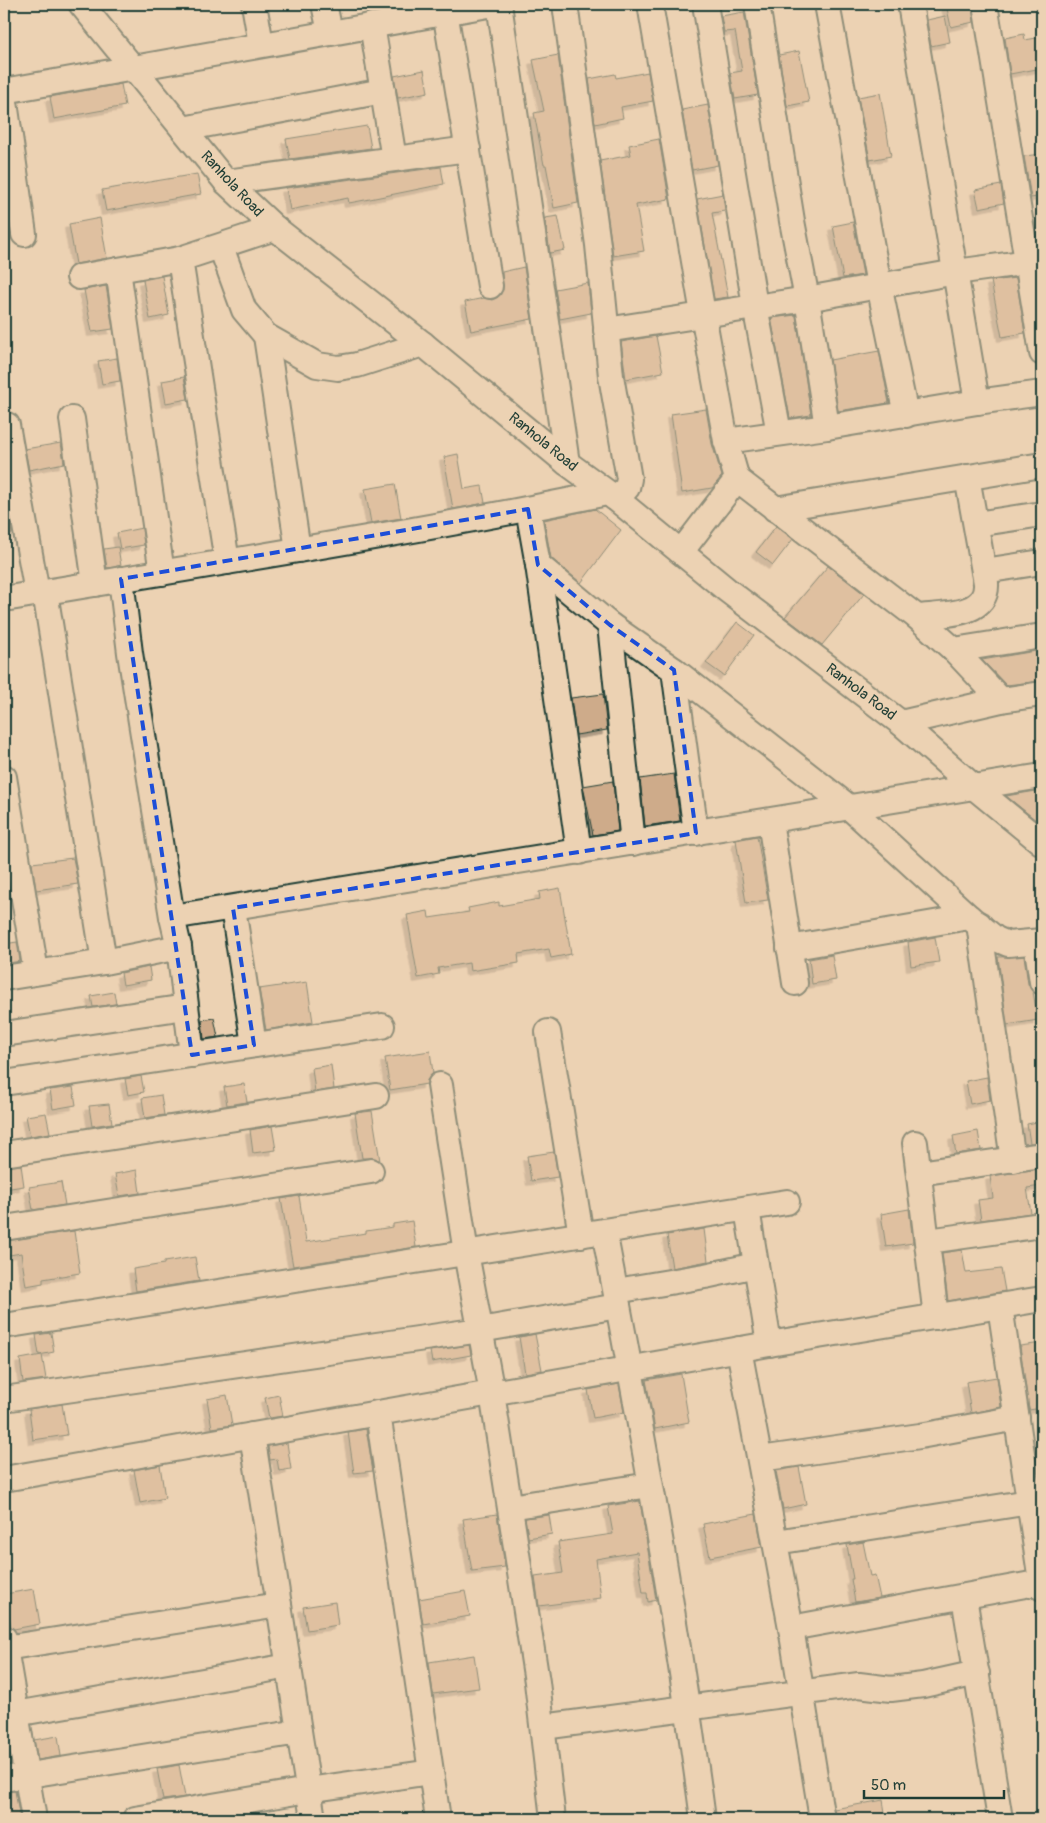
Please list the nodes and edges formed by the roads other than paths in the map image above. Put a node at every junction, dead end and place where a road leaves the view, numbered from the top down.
1 (81, 4) edge
2 (254, 4) edge
3 (324, 4) edge
4 (494, 4) edge
5 (499, 4) edge
6 (565, 4) edge
7 (650, 4) edge
8 (705, 4) edge
9 (757, 4) edge
10 (827, 4) edge
11 (910, 4) edge
12 (985, 4) edge
13 (445, 11) junction
14 (380, 17) edge
15 (330, 32) junction
16 (260, 44) junction
17 (134, 69) junction
18 (4, 91) edge
19 (383, 91) junction
20 (4, 95) edge
21 (183, 128) junction
22 (468, 149) junction
23 (394, 159) junction
24 (226, 182) junction
25 (275, 228) junction
26 (24, 234) dead end
27 (221, 247) junction
28 (180, 258) junction
29 (1034, 262) edge
30 (118, 270) junction
31 (956, 272) junction
32 (79, 277) dead end
33 (879, 285) junction
34 (490, 286) dead end
35 (807, 299) junction
36 (755, 306) junction
37 (703, 314) junction
38 (606, 330) junction
39 (266, 336) junction
40 (423, 344) junction
41 (1042, 353) edge
42 (1042, 393) edge
43 (978, 402) junction
44 (906, 415) junction
45 (72, 419) dead end
46 (7, 425) dead end
47 (827, 428) junction
48 (779, 434) junction
49 (726, 442) junction
50 (566, 463) junction
51 (1042, 465) edge
52 (967, 477) junction
53 (737, 478) junction
54 (611, 495) junction
55 (528, 509) junction
56 (775, 509) junction
57 (1042, 514) edge
58 (976, 524) junction
59 (298, 550) junction
60 (681, 552) junction
61 (228, 562) junction
62 (1042, 562) edge
63 (538, 565) junction
64 (984, 570) junction
65 (162, 573) junction
66 (121, 580) junction
67 (95, 584) junction
68 (41, 593) junction
69 (4, 599) edge
70 (917, 617) junction
71 (610, 625) junction
72 (1042, 636) edge
73 (954, 650) junction
74 (674, 670) junction
75 (1042, 694) edge
76 (1001, 700) junction
77 (902, 723) junction
78 (1042, 776) edge
79 (4, 777) edge
80 (975, 788) junction
81 (850, 808) junction
82 (770, 821) junction
83 (696, 833) junction
84 (1042, 842) edge
85 (633, 843) junction
86 (578, 852) junction
87 (233, 908) junction
88 (172, 918) junction
89 (974, 920) junction
90 (1039, 941) edge
91 (179, 948) junction
92 (789, 948) junction
93 (104, 962) junction
94 (36, 972) junction
95 (4, 978) edge
96 (1042, 982) edge
97 (795, 983) dead end
98 (186, 1007) junction
99 (382, 1026) dead end
100 (548, 1032) dead end
101 (4, 1034) edge
102 (254, 1045) junction
103 (192, 1054) junction
104 (4, 1083) edge
105 (440, 1085) dead end
106 (376, 1096) dead end
107 (915, 1143) dead end
108 (4, 1154) edge
109 (1042, 1155) edge
110 (1013, 1160) junction
111 (371, 1171) dead end
112 (919, 1173) junction
113 (788, 1202) dead end
114 (746, 1208) junction
115 (1042, 1225) edge
116 (4, 1228) edge
117 (593, 1233) junction
118 (928, 1241) junction
119 (466, 1253) junction
120 (756, 1265) junction
121 (617, 1298) junction
122 (1042, 1299) edge
123 (1000, 1306) junction
124 (936, 1317) junction
125 (4, 1326) edge
126 (480, 1330) junction
127 (769, 1344) junction
128 (739, 1350) junction
129 (630, 1369) junction
130 (492, 1393) junction
131 (4, 1399) edge
132 (378, 1413) junction
133 (1017, 1418) junction
134 (252, 1435) junction
135 (760, 1459) junction
136 (4, 1479) edge
137 (650, 1485) junction
138 (1036, 1501) edge
139 (510, 1507) junction
140 (776, 1542) junction
141 (1042, 1584) edge
142 (964, 1597) junction
143 (279, 1605) junction
144 (791, 1628) junction
145 (4, 1645) edge
146 (289, 1666) junction
147 (977, 1672) junction
148 (802, 1692) junction
149 (688, 1707) junction
150 (10, 1715) edge
151 (543, 1727) junction
152 (299, 1732) junction
153 (431, 1772) junction
154 (28, 1775) junction
155 (4, 1779) edge
156 (308, 1790) junction
157 (34, 1819) edge
158 (135, 1819) edge
159 (313, 1819) edge
160 (438, 1819) edge
161 (553, 1819) edge
162 (703, 1819) edge
163 (822, 1819) edge
164 (1000, 1819) edge

1 - 17 street, Ranhola Road
2 - 16 street
3 - 15 street
4 - 13 street
5 - 50 street
6 - 38 street
7 - 37 street
8 - 36 street
9 - 35 street
10 - 33 street
11 - 31 street
12 - 29 street
13 - 14 street
13 - 22 street
14 - 15 street
14 - 19 street
15 - 16 street
16 - 17 street
17 - 18 street
17 - 21 street, Ranhola Road
19 - 21 street
19 - 23 street
20 - 26 street
21 - 24 street, Ranhola Road
22 - 23 street
22 - 34 street
23 - 24 street
24 - 25 street, Ranhola Road
25 - 27 street
25 - 40 street, Ranhola Road
27 - 28 street
27 - 39 street
28 - 30 street
28 - 61 street
29 - 31 street
29 - 41 street
30 - 32 street
30 - 65 street
31 - 33 street
31 - 43 street
33 - 35 street
33 - 44 street
35 - 36 street
35 - 47 street
36 - 37 street
36 - 48 street
37 - 38 street
37 - 49 street
38 - 54 street
39 - 40 street
39 - 59 street
40 - 50 street, Ranhola Road
42 - 43 street
43 - 44 street
44 - 47 street
45 - 67 street
46 - 68 street
47 - 48 street
48 - 49 street
49 - 53 street
50 - 54 street, Ranhola Road
51 - 52 street
52 - 56 street
52 - 58 street
53 - 56 street
53 - 60 street
54 - 55 street
54 - 60 street, Ranhola Road
55 - 59 street
55 - 63 street
56 - 70 street
57 - 58 street
58 - 64 street
59 - 61 street
60 - 77 street, Ranhola Road
61 - 65 street
62 - 64 street
63 - 71 street
63 - 86 street
64 - 70 street
65 - 66 street
66 - 67 street
66 - 88 street
67 - 68 street
68 - 69 street
68 - 93 street
70 - 73 street
71 - 74 street
71 - 85 street
72 - 73 street
73 - 76 street
74 - 81 street
74 - 83 street
75 - 76 street
76 - 77 street
77 - 80 street, Ranhola Road
78 - 80 street
79 - 94 street
80 - 81 street
80 - 84 street, Ranhola Road
81 - 82 street
81 - 89 street
82 - 83 street
82 - 92 street
83 - 85 street
85 - 86 street
86 - 87 street
87 - 88 street
87 - 102 street
88 - 91 street
89 - 90 street
89 - 92 street
89 - 110 street
90 - 96 street
91 - 93 street
91 - 98 street
92 - 97 street
93 - 94 street
94 - 95 street
98 - 101 street
98 - 103 street
99 - 102 street
100 - 117 street
102 - 103 street
103 - 104 street
105 - 119 street
106 - 108 street
107 - 112 street
109 - 110 street
110 - 112 street
111 - 116 street
112 - 118 street
113 - 114 street
114 - 117 street
114 - 120 street
115 - 118 street
117 - 119 street
117 - 121 street
118 - 124 street
119 - 125 street
119 - 126 street
120 - 121 street
120 - 127 street
121 - 126 street
121 - 129 street
122 - 123 street
123 - 124 street
123 - 133 street
124 - 127 street
126 - 130 street
126 - 131 street
127 - 128 street
128 - 129 street
128 - 135 street
129 - 130 street
129 - 137 street
130 - 132 street
130 - 139 street
132 - 134 street
132 - 153 street
133 - 135 street
133 - 138 street
134 - 136 street
134 - 143 street
135 - 140 street
137 - 139 street
137 - 149 street
138 - 140 street
138 - 141 street
139 - 151 street
140 - 144 street
141 - 142 street
142 - 144 street
142 - 147 street
143 - 145 street
143 - 146 street
144 - 148 street
145 - 150 street
146 - 150 street
146 - 152 street
147 - 148 street
147 - 164 street
148 - 149 street
148 - 163 street
149 - 151 street
149 - 162 street
150 - 154 street
151 - 161 street
152 - 154 street
152 - 156 street
153 - 156 street
153 - 160 street
154 - 155 street
154 - 157 street
156 - 158 street
156 - 159 street

